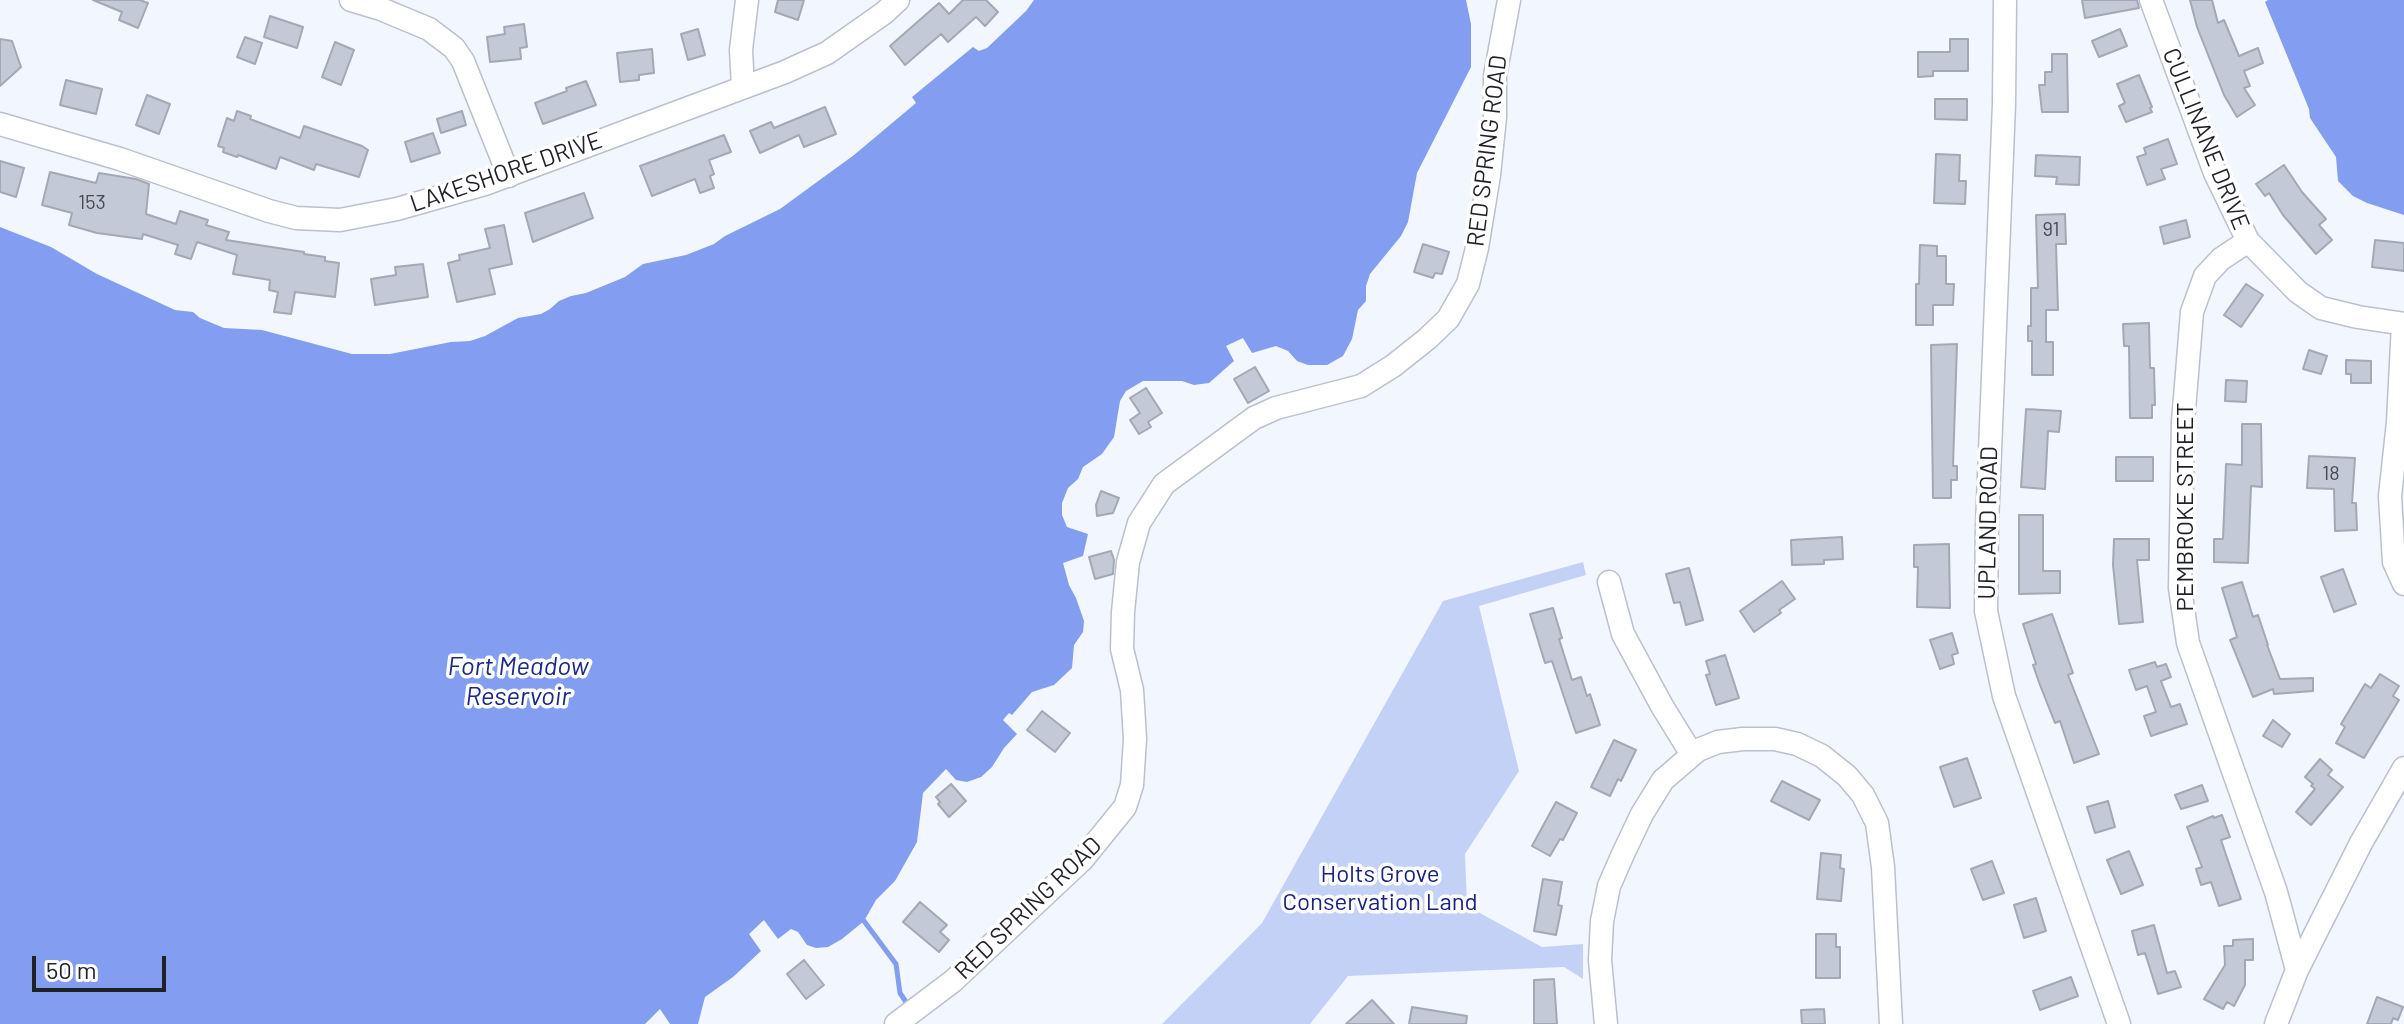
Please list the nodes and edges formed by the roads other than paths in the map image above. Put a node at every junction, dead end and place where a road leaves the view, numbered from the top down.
1 (351, 0) edge
2 (747, 0) edge
3 (898, 0) edge
4 (1509, 0) edge
5 (2005, 0) edge
6 (2151, 0) edge
7 (743, 87) junction
8 (0, 124) edge
9 (509, 176) junction
10 (2248, 241) junction
11 (2403, 324) edge
12 (1609, 582) dead end
13 (2404, 584) edge
14 (1691, 753) junction
15 (2404, 768) edge
16 (2297, 970) junction
17 (896, 1024) edge
18 (1606, 1024) edge
19 (1891, 1024) edge
20 (2119, 1024) edge
21 (2276, 1024) edge

1 - 9 street
2 - 7 street
3 - 7 street, LAKESHORE DRIVE
4 - 17 street, RED SPRING ROAD
5 - 20 street, UPLAND ROAD
6 - 10 street, CULLINANE DRIVE
7 - 9 street, LAKESHORE DRIVE
8 - 9 street, LAKESHORE DRIVE
10 - 11 street, CULLINANE DRIVE
10 - 16 street, PEMBROKE STREET
11 - 13 street
12 - 14 street
14 - 18 street
14 - 19 street
15 - 16 street
16 - 21 street

